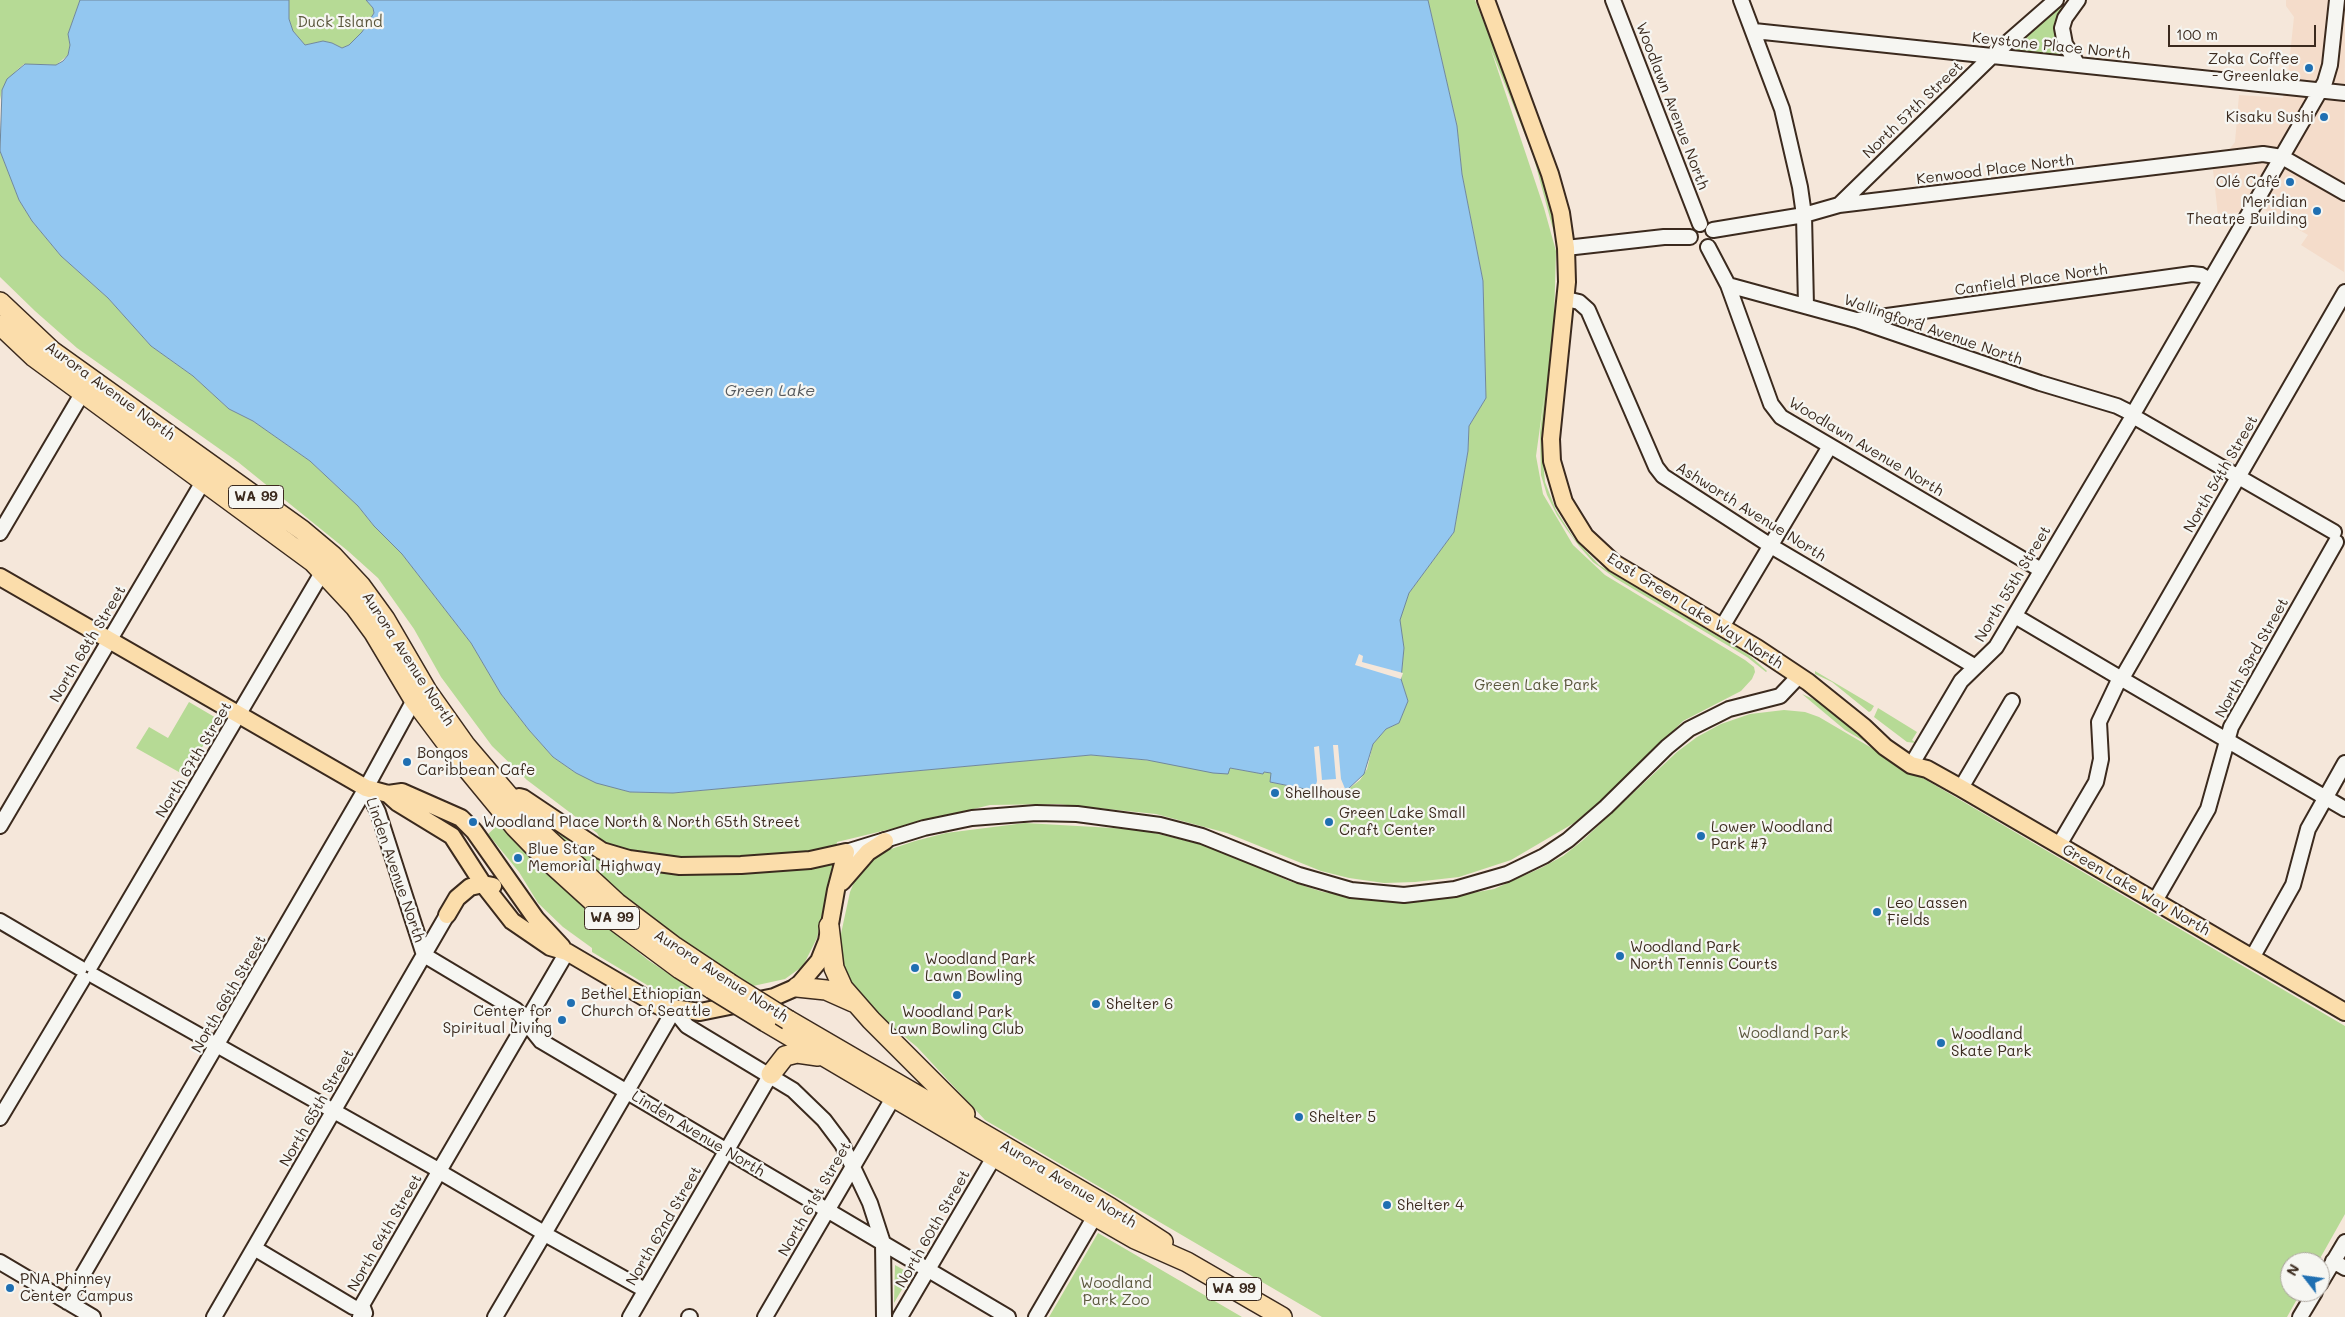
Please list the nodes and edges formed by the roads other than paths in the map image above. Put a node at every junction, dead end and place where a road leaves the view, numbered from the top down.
1 (1486, 0) edge
2 (1613, 0) edge
3 (1741, 0) edge
4 (2056, 0) edge
5 (2078, 0) edge
6 (2337, 0) edge
7 (1754, 31) junction
8 (1992, 56) junction
9 (2078, 65) junction
10 (2321, 90) junction
11 (2345, 93) edge
12 (2282, 156) junction
13 (2345, 193) edge
14 (1839, 205) junction
15 (1804, 215) junction
16 (1700, 224) junction
17 (1713, 230) junction
18 (1690, 236) junction
19 (1708, 247) junction
20 (1566, 248) junction
21 (2210, 280) junction
22 (1728, 286) junction
23 (2345, 292) edge
24 (1566, 299) junction
25 (0, 302) edge
26 (1806, 306) junction
27 (1856, 320) junction
28 (0, 326) edge
29 (83, 392) junction
30 (2133, 415) junction
31 (1830, 446) junction
32 (2238, 477) junction
33 (204, 480) junction
34 (0, 533) edge
35 (2341, 534) edge
36 (1771, 546) junction
37 (2041, 570) junction
38 (323, 571) junction
39 (0, 577) edge
40 (2015, 616) junction
41 (1722, 627) junction
42 (109, 640) junction
43 (1974, 666) junction
44 (1799, 676) junction
45 (2121, 678) junction
46 (414, 700) junction
47 (2012, 701) dead end
48 (239, 715) junction
49 (1866, 729) junction
50 (2228, 739) junction
51 (1916, 757) junction
52 (2345, 763) edge
53 (1927, 769) junction
54 (366, 788) junction
55 (1961, 788) junction
56 (388, 794) junction
57 (2325, 797) junction
58 (512, 802) junction
59 (2345, 809) edge
60 (453, 813) junction
61 (0, 826) edge
62 (446, 831) junction
63 (886, 841) junction
64 (2059, 845) junction
65 (846, 852) junction
66 (483, 884) junction
67 (836, 890) junction
68 (2155, 901) junction
69 (447, 915) junction
70 (536, 919) junction
71 (0, 921) edge
72 (512, 921) junction
73 (829, 926) junction
74 (567, 952) junction
75 (424, 955) junction
76 (2252, 958) junction
77 (87, 972) junction
78 (721, 986) junction
79 (797, 987) junction
80 (854, 1002) junction
81 (674, 1010) junction
82 (2345, 1012) edge
83 (526, 1023) junction
84 (217, 1046) junction
85 (822, 1056) junction
86 (771, 1074) junction
87 (626, 1092) junction
88 (893, 1098) junction
89 (333, 1112) junction
90 (0, 1118) edge
91 (988, 1136) junction
92 (726, 1151) junction
93 (994, 1157) junction
94 (854, 1165) junction
95 (440, 1172) junction
96 (827, 1210) junction
97 (1095, 1216) junction
98 (544, 1233) junction
99 (2345, 1242) edge
100 (883, 1243) junction
101 (254, 1248) junction
102 (0, 1262) edge
103 (1187, 1262) junction
104 (2339, 1265) edge
105 (928, 1270) junction
106 (2330, 1274) edge
107 (645, 1290) junction
108 (68, 1302) junction
109 (2309, 1302) edge
110 (359, 1314) edge
111 (93, 1317) edge
112 (214, 1317) edge
113 (495, 1317) edge
114 (630, 1317) edge
115 (765, 1317) edge
116 (884, 1317) edge
117 (900, 1317) edge
118 (1008, 1317) edge
119 (1036, 1317) edge
120 (1282, 1317) edge
121 (2300, 1317) edge

1 - 20 main road, East Green Lake Way North
2 - 16 street, Woodlawn Avenue North
3 - 7 street
4 - 8 street, North 57th Street
5 - 9 street
6 - 10 street, North 55th Street
7 - 8 street, Keystone Place North
7 - 15 street
8 - 9 street, Keystone Place North
8 - 14 street, North 57th Street
9 - 10 street, Keystone Place North
10 - 11 street, Keystone Place North
10 - 12 street, North 55th Street
12 - 13 street
12 - 14 street, Kenwood Place North
12 - 21 street, North 55th Street
14 - 15 street, Kenwood Place North
15 - 17 street, Kenwood Place North
15 - 26 street
16 - 17 street
16 - 18 street
17 - 19 street
18 - 19 street
18 - 20 street
19 - 22 street, Woodlawn Avenue North
20 - 24 main road, East Green Lake Way North
21 - 27 street, Canfield Place North
21 - 30 street, North 55th Street
22 - 26 street, Wallingford Avenue North
22 - 31 street, Woodlawn Avenue North
23 - 32 street, North 54th Street
24 - 36 street, Ashworth Avenue North
24 - 41 main road, East Green Lake Way North
25 - 58 highway, Aurora Avenue North / WA 99
26 - 27 street, Wallingford Avenue North
27 - 30 street, Wallingford Avenue North
28 - 29 highway, Aurora Avenue North / WA 99
29 - 33 highway, Aurora Avenue North / WA 99
29 - 34 street
30 - 32 street, Wallingford Avenue North
30 - 37 street, North 55th Street
31 - 36 street
31 - 37 street, Woodlawn Avenue North
32 - 35 street, Wallingford Avenue North
32 - 45 street, North 54th Street
33 - 38 highway, Aurora Avenue North / WA 99
33 - 42 street, North 68th Street
35 - 50 street, North 53rd Street
36 - 41 street
36 - 43 street, Ashworth Avenue North
37 - 40 street, North 55th Street
38 - 46 highway, Aurora Avenue North / WA 99
38 - 48 street, North 67th Street
39 - 42 main road, Linden Avenue North
40 - 43 street, North 55th Street
40 - 45 street
41 - 44 main road, East Green Lake Way North
42 - 48 main road, Linden Avenue North
42 - 61 street, North 68th Street
43 - 51 street, North 55th Street
44 - 49 main road, Green Lake Way North
44 - 63 street
45 - 50 street
45 - 64 street, North 54th Street
46 - 54 street, North 66th Street
46 - 78 highway, Aurora Avenue North / WA 99
47 - 55 street
48 - 54 main road, Linden Avenue North
48 - 77 street, North 67th Street
49 - 51 main road, Green Lake Way North
49 - 53 main road, Green Lake Way North
50 - 57 street
50 - 68 street, North 53rd Street
51 - 53 main road, Green Lake Way North
52 - 57 street
53 - 55 main road, Green Lake Way North
54 - 56 main road
54 - 75 street, Linden Avenue North
54 - 84 street, North 66th Street
55 - 64 main road, Green Lake Way North
56 - 60 main road
56 - 62 main road
57 - 59 street
57 - 76 street
58 - 65 main road
58 - 78 highway, Aurora Avenue North / WA 99
60 - 62 main road
60 - 70 main road
62 - 66 main road
63 - 65 street
63 - 67 main road
64 - 68 main road, Green Lake Way North
65 - 67 main road
66 - 69 main road
66 - 70 main road
66 - 72 main road
67 - 73 main road
68 - 76 main road, Green Lake Way North
69 - 72 main road
69 - 75 street, North 65th Street
70 - 74 main road
71 - 77 street
72 - 74 main road
73 - 79 main road
73 - 80 highway
74 - 81 main road
74 - 83 street, North 64th Street
75 - 83 street, Linden Avenue North
75 - 89 street, North 65th Street
76 - 82 main road, Green Lake Way North
77 - 84 street
77 - 90 street, North 67th Street
78 - 85 highway, Aurora Avenue North / WA 99, bridge
78 - 91 highway, Aurora Avenue North / WA 99, bridge
79 - 80 highway
79 - 81 main road
80 - 91 highway
81 - 86 street
81 - 87 street
83 - 87 street, Linden Avenue North
83 - 95 street, North 64th Street
84 - 89 street
84 - 108 street, North 66th Street
85 - 86 highway
85 - 88 highway, Aurora Avenue North / WA 99
86 - 92 street, North 62nd Street
86 - 94 street
87 - 92 street, Linden Avenue North
87 - 98 street
88 - 93 highway, Aurora Avenue North / WA 99
88 - 94 street, North 61st Street
89 - 95 street
89 - 101 street, North 65th Street
91 - 103 highway, Aurora Avenue North / WA 99
92 - 96 street, Linden Avenue North
92 - 107 street, North 62nd Street
93 - 97 highway, Aurora Avenue North / WA 99
93 - 105 street, North 60th Street
94 - 96 street, North 61st Street
94 - 100 street
95 - 98 street
95 - 110 street, North 64th Street
96 - 100 street, Linden Avenue North
96 - 115 street, North 61st Street
97 - 103 highway, Aurora Avenue North / WA 99
97 - 119 street
98 - 107 street
98 - 113 street
99 - 104 street
100 - 105 street, Linden Avenue North
100 - 116 street
101 - 110 street
101 - 112 street, North 65th Street
102 - 108 street
103 - 120 highway, Aurora Avenue North / WA 99
104 - 106 street
105 - 117 street, North 60th Street
105 - 118 street, Linden Avenue North
107 - 114 street, North 62nd Street
108 - 111 street
109 - 121 street

